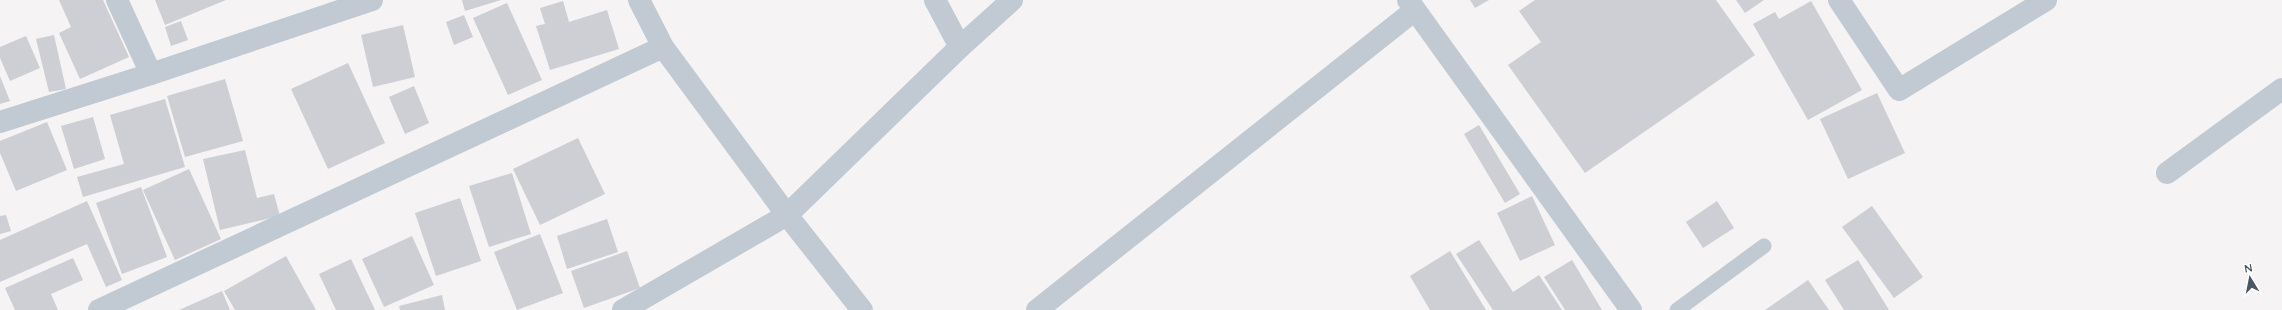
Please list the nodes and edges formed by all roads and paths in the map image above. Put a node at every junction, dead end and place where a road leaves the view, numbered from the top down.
1 (117, 0) edge
2 (372, 0) edge
3 (639, 0) edge
4 (935, 0) edge
5 (1012, 0) edge
6 (1839, 0) edge
7 (2046, 0) edge
8 (1411, 5) edge
9 (664, 47) junction
10 (960, 47) junction
11 (151, 74) junction
12 (2282, 89) edge
13 (0, 122) edge
14 (2167, 173) dead end
15 (787, 215) junction
16 (1764, 246) dead end
17 (99, 310) edge
18 (623, 310) edge
19 (862, 310) edge
20 (1037, 310) edge
21 (1631, 310) edge
22 (1677, 310) edge

1 - 11 street
2 - 11 street
3 - 9 street
4 - 10 street
5 - 10 street
6 - 7 street
8 - 20 street
8 - 21 street
9 - 15 street
9 - 17 street
10 - 15 street
11 - 13 street
12 - 14 street
15 - 18 street
15 - 19 street
16 - 22 lane

